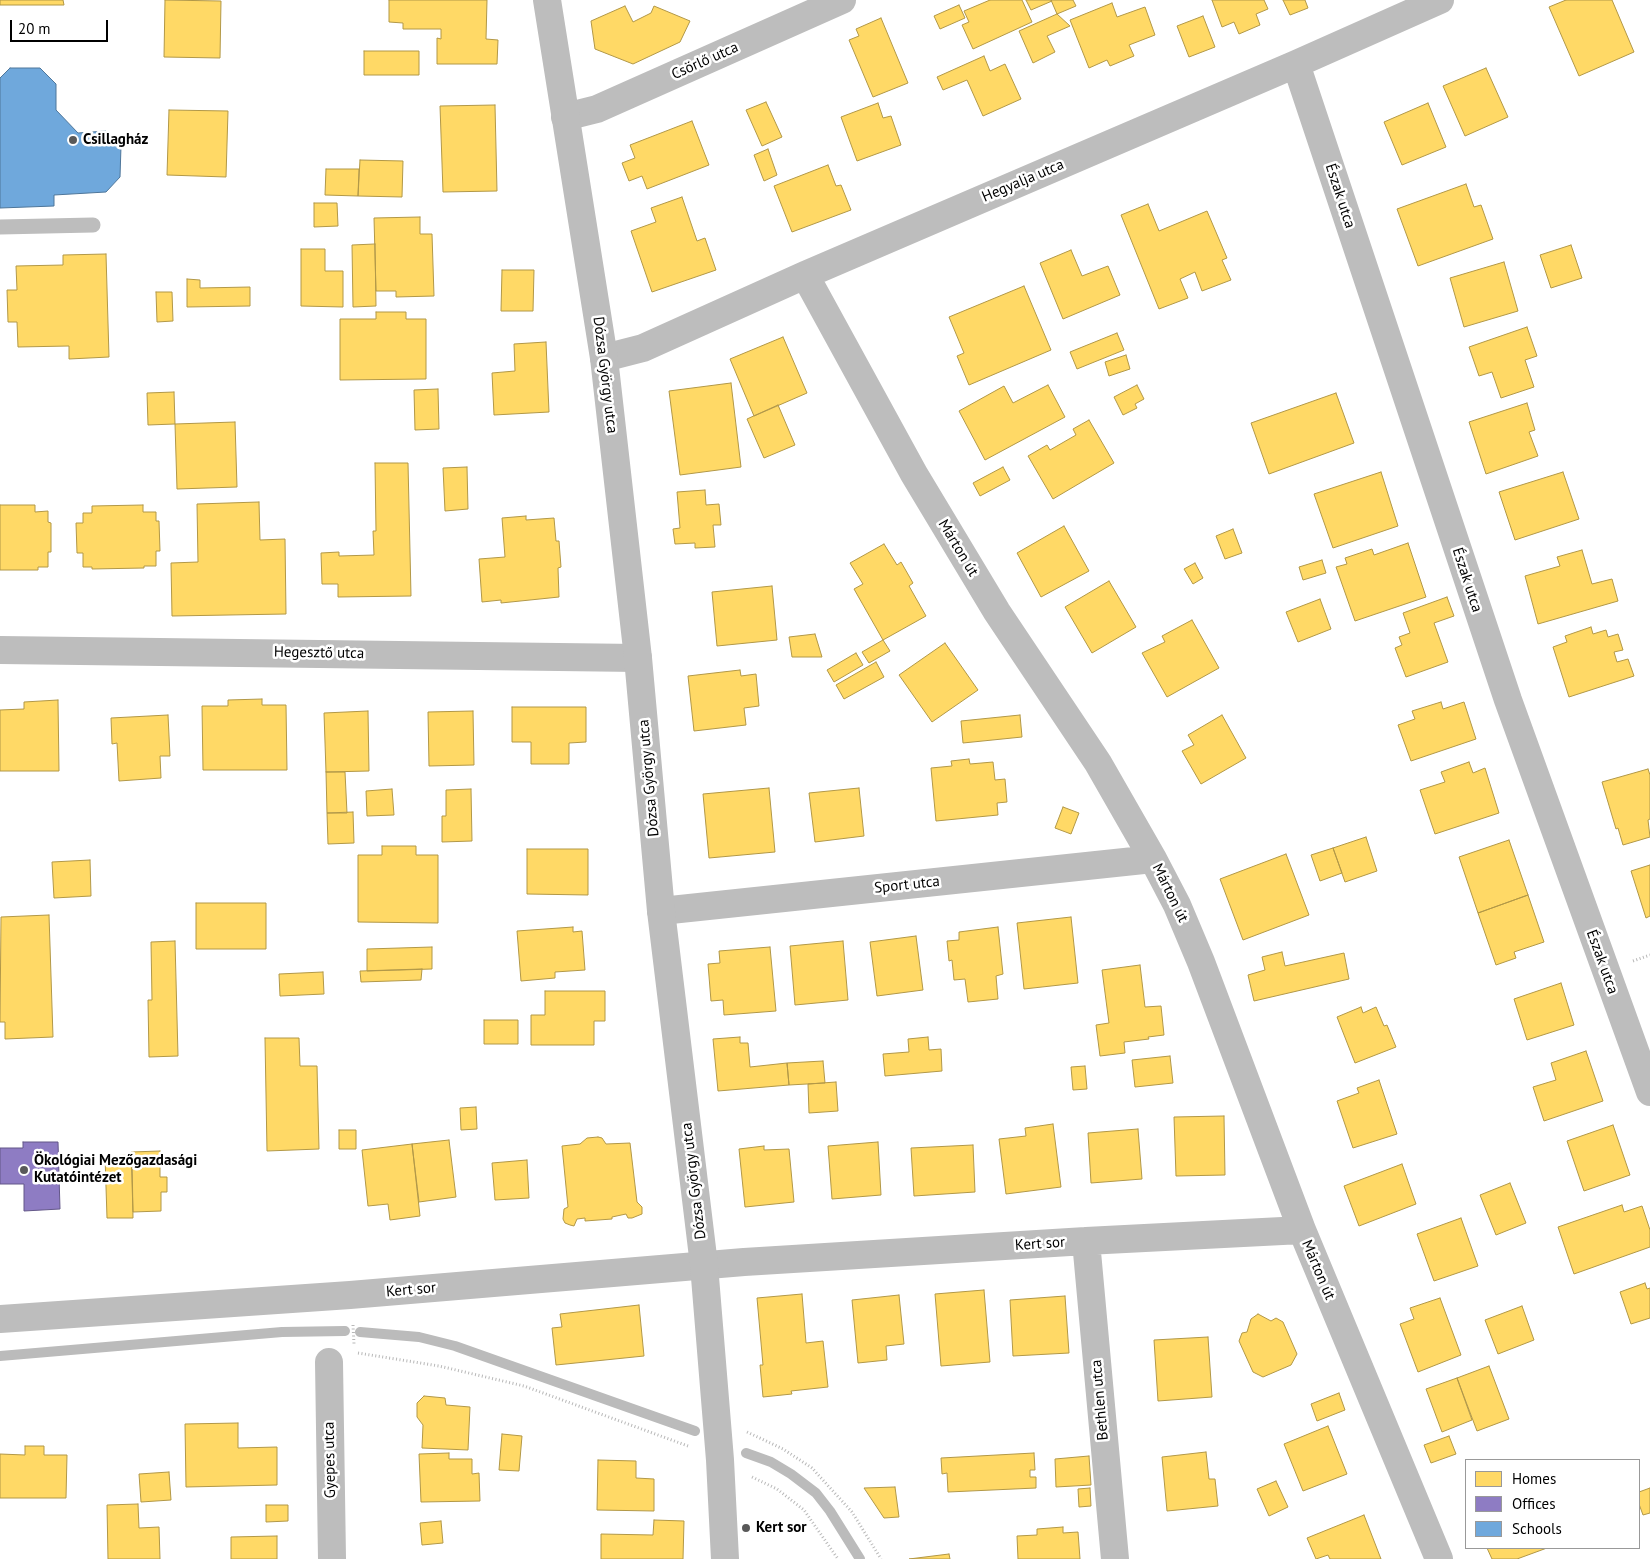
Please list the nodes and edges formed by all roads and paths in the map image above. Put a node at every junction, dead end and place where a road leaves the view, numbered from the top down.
1 (547, 0) edge
2 (842, 0) edge
3 (1440, 0) edge
4 (1296, 64) junction
5 (565, 117) junction
6 (93, 225) dead end
7 (0, 227) edge
8 (805, 275) junction
9 (604, 358) junction
10 (0, 650) edge
11 (638, 658) junction
12 (1153, 858) junction
13 (661, 911) junction
14 (1650, 955) edge
15 (1626, 963) dead end
16 (1650, 1092) edge
17 (1302, 1230) junction
18 (1086, 1241) junction
19 (704, 1265) junction
20 (352, 1318) dead end
21 (0, 1319) edge
22 (329, 1362) dead end
23 (716, 1421) junction
24 (720, 1460) junction
25 (332, 1559) edge
26 (725, 1559) edge
27 (838, 1559) edge
28 (881, 1559) edge
29 (1114, 1559) edge
30 (1439, 1559) edge

1 - 5 street, Dózsa György utca
2 - 5 street, Csörlő utca
3 - 4 street, Hegyalja utca
4 - 8 street, Hegyalja utca
4 - 16 street, Észak utca
5 - 9 street, Dózsa György utca
6 - 7 lane
8 - 9 street, Hegyalja utca
8 - 12 street, Márton út
9 - 11 street, Dózsa György utca
10 - 11 street, Hegesztő utca
11 - 13 street, Dózsa György utca
12 - 13 street, Sport utca
12 - 17 street, Márton út
13 - 19 street, Dózsa György utca
14 - 15 path
17 - 18 street, Kert sor
17 - 30 street, Márton út
18 - 19 street, Kert sor
18 - 29 street, Bethlen utca
19 - 21 street, Kert sor
19 - 23 street, Dózsa György utca
20 - 24 path
22 - 25 street, Gyepes utca
23 - 24 street, Dózsa György utca
23 - 28 path
24 - 26 street, Dózsa György utca
24 - 27 path

